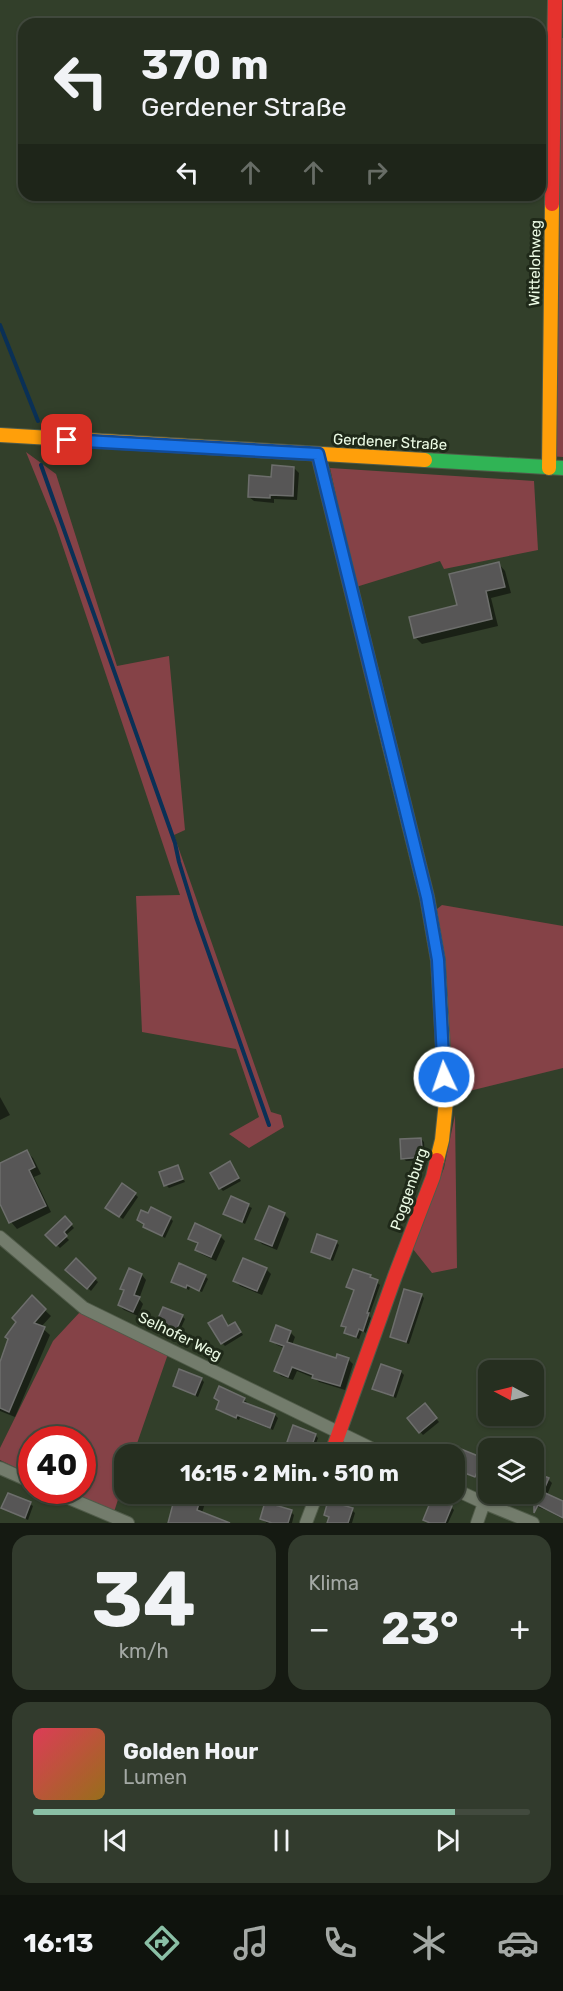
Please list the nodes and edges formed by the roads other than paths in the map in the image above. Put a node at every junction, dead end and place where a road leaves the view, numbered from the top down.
1 (555, 0) edge
2 (559, 31) edge
3 (0, 435) edge
4 (318, 454) junction
5 (556, 468) edge
6 (1, 1239) edge
7 (339, 1432) junction
8 (335, 1444) edge
9 (363, 1444) edge
10 (0, 1468) edge
11 (18, 1476) edge
12 (83, 1504) edge
13 (313, 1504) edge
14 (484, 1504) edge
15 (486, 1504) edge
16 (128, 1523) edge
17 (306, 1523) edge
18 (477, 1523) edge
19 (533, 1523) edge

1 - 2 street, Wittelohweg
2 - 5 street, Wittelohweg
3 - 4 street, Gerdener Straße
4 - 5 street, Gerdener Straße
4 - 7 street, Poggenburg
6 - 7 street, Selhofer Weg
7 - 8 street
7 - 9 street, Selhofer Weg
10 - 11 street
12 - 16 street
13 - 17 street
14 - 18 street
15 - 19 street

